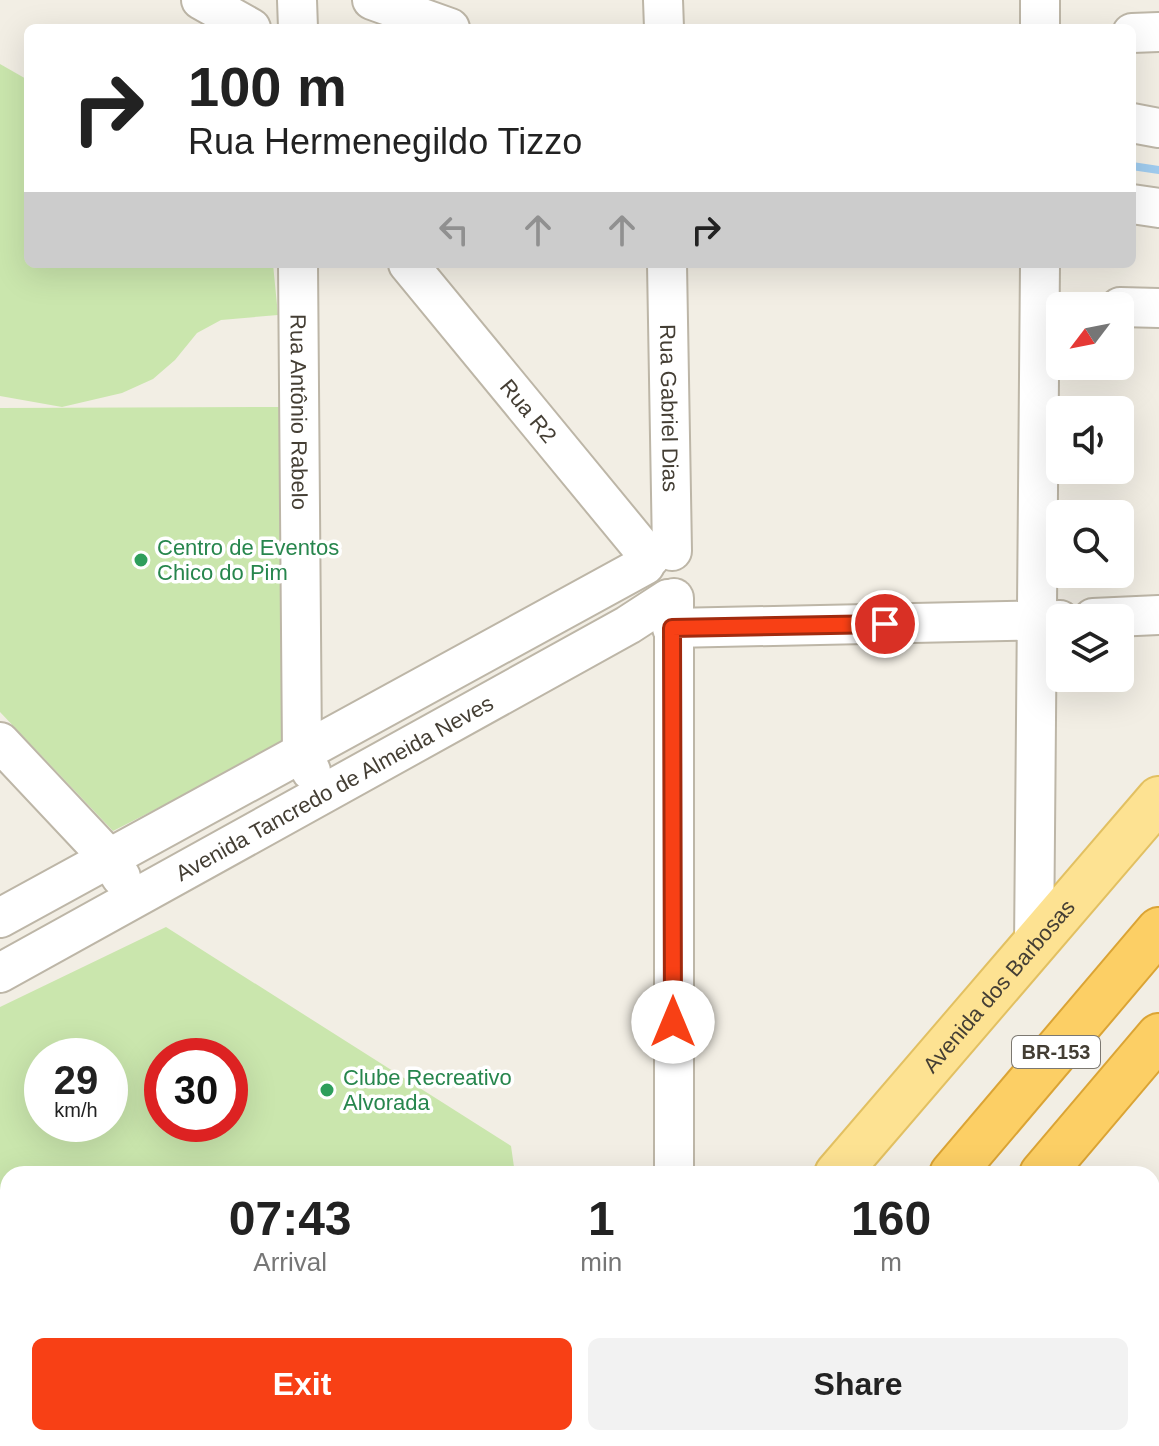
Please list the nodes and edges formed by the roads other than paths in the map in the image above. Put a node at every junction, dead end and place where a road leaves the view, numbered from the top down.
1 (201, 0) edge
2 (297, 0) edge
3 (372, 0) edge
4 (663, 0) edge
5 (1040, 0) edge
6 (244, 24) edge
7 (298, 24) edge
8 (439, 24) edge
9 (664, 24) edge
10 (1040, 24) edge
11 (1159, 32) edge
12 (1136, 33) edge
13 (1136, 124) edge
14 (1159, 128) edge
15 (1136, 205) edge
16 (1159, 208) edge
17 (298, 268) edge
18 (411, 268) edge
19 (667, 268) edge
20 (1041, 268) edge
21 (1046, 292) edge
22 (1134, 307) edge
23 (1159, 308) edge
24 (1049, 380) edge
25 (656, 558) junction
26 (1048, 604) edge
27 (671, 608) junction
28 (1159, 615) edge
29 (1134, 616) edge
30 (1046, 620) edge
31 (1046, 667) edge
32 (0, 742) edge
33 (302, 753) junction
34 (321, 795) junction
35 (1159, 799) edge
36 (109, 858) junction
37 (135, 898) junction
38 (0, 918) edge
39 (1159, 930) edge
40 (1034, 947) junction
41 (0, 973) edge
42 (1159, 1036) edge
43 (674, 1166) edge
44 (844, 1166) edge
45 (959, 1166) edge
46 (1049, 1166) edge

1 - 6 street
2 - 7 street
3 - 8 street
4 - 9 street
5 - 10 street
11 - 12 street
13 - 14 street
15 - 16 street
17 - 33 street, Rua Antônio Rabelo
18 - 25 street, Rua R2
19 - 25 street, Rua Gabriel Dias
20 - 21 street
22 - 23 street
24 - 26 street
25 - 27 street, Rua Gabriel Dias
25 - 33 street, Avenida Tancredo de Almeida Neves
27 - 30 street
27 - 34 street, Avenida Tancredo de Almeida Neves
27 - 43 street
28 - 29 street
31 - 40 street
32 - 36 street
33 - 34 street
33 - 36 street, Avenida Tancredo de Almeida Neves
34 - 37 street, Avenida Tancredo de Almeida Neves
35 - 40 main road, Avenida dos Barbosas
36 - 37 street
36 - 38 street, Avenida Tancredo de Almeida Neves
37 - 41 street, Avenida Tancredo de Almeida Neves
39 - 45 highway, BR-153
40 - 44 main road, Avenida dos Barbosas
42 - 46 highway, BR-153

